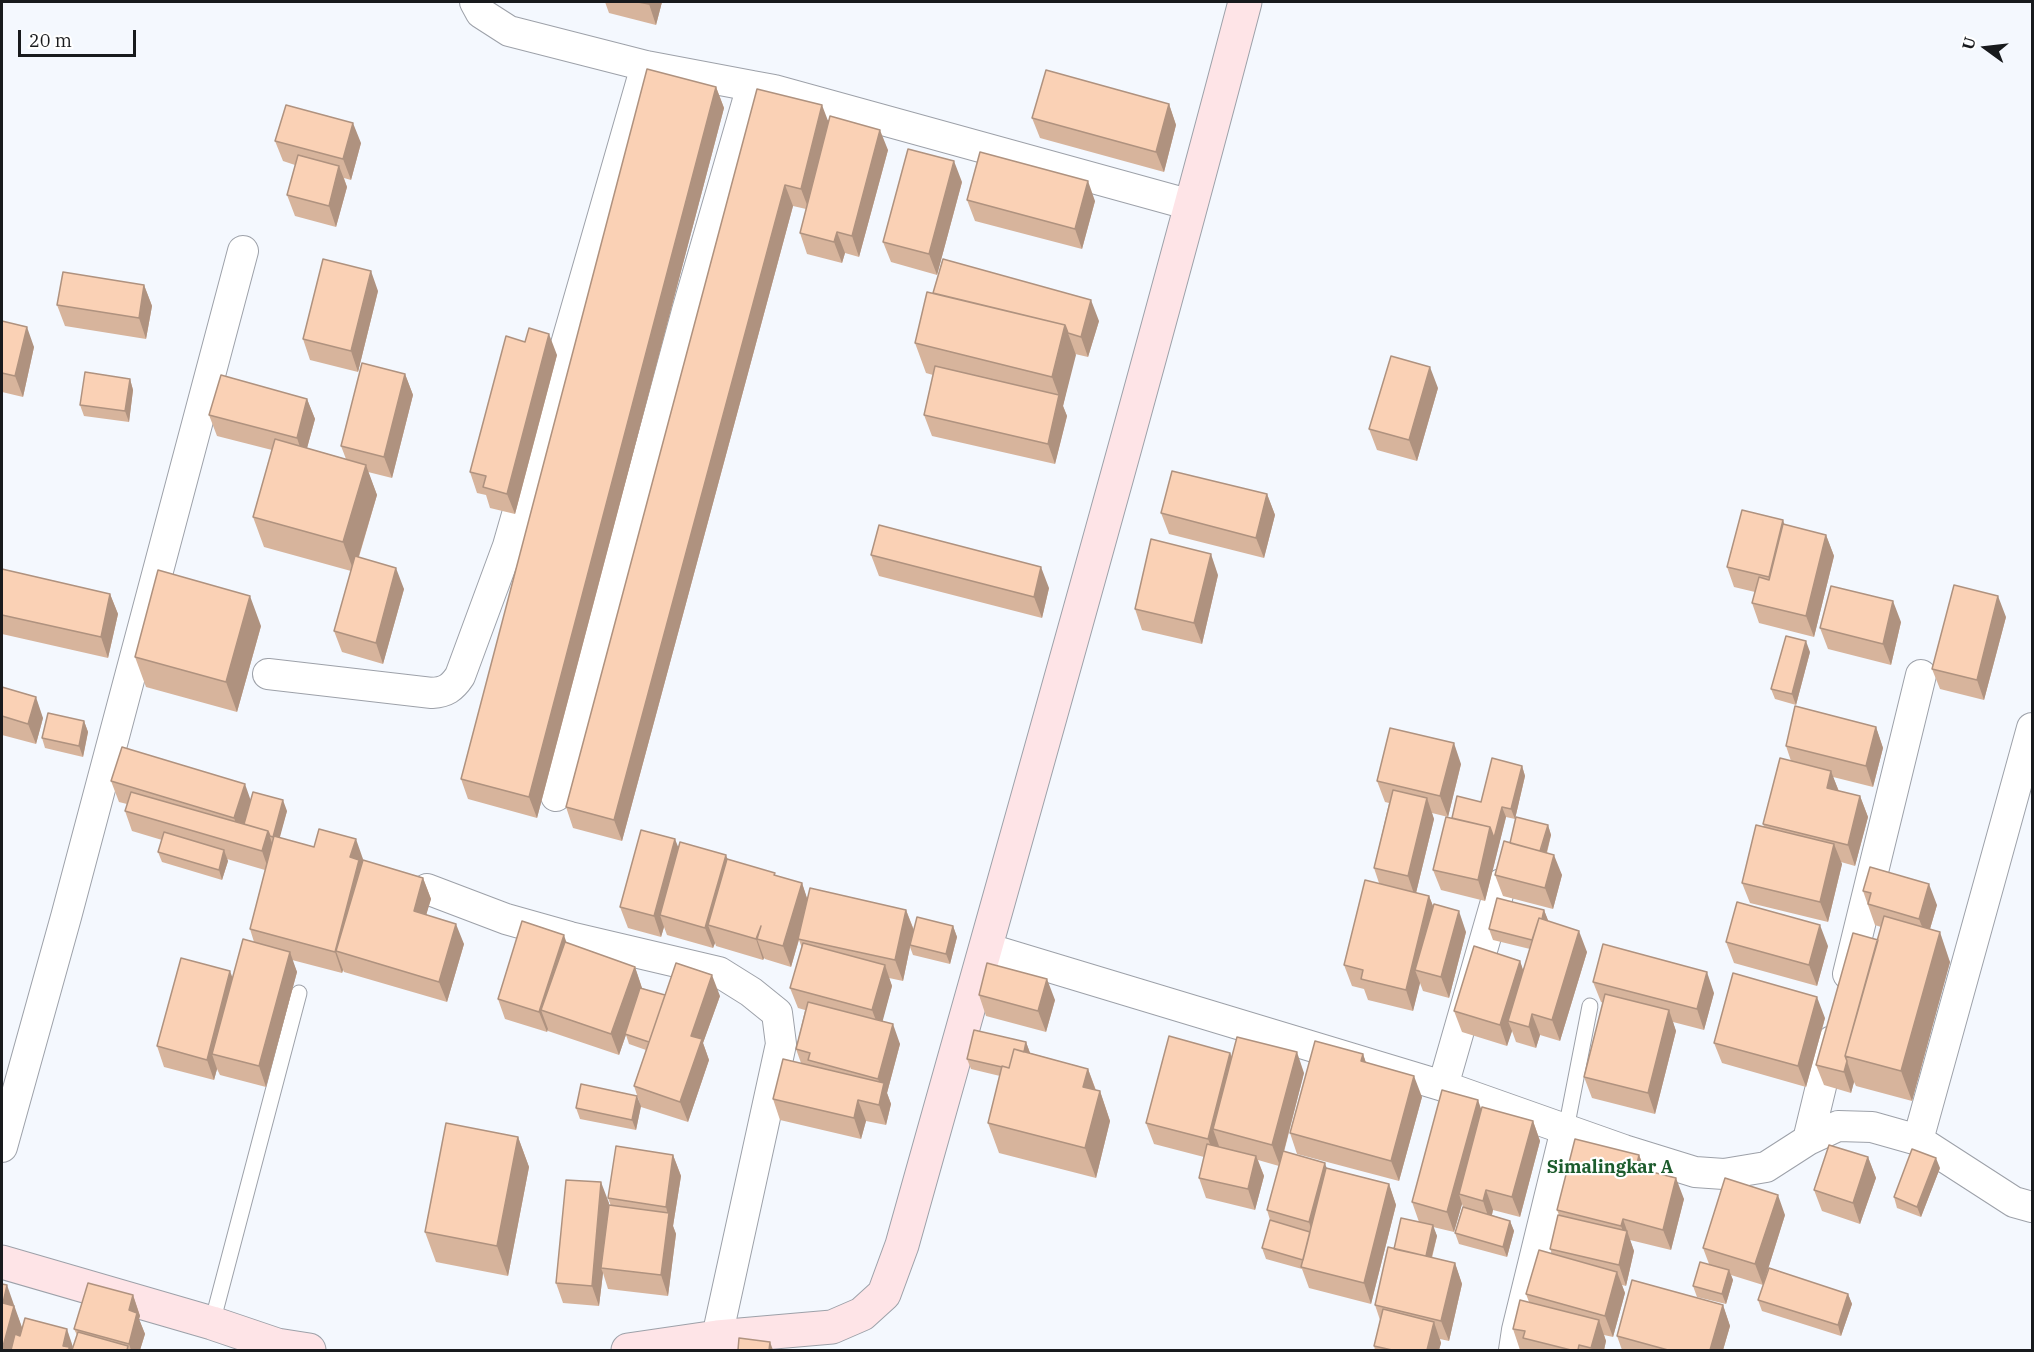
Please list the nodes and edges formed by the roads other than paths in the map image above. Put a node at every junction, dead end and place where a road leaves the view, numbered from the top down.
1 (476, 2) edge
2 (1245, 2) edge
3 (646, 66) junction
4 (752, 86) junction
5 (1191, 205) junction
6 (243, 251) dead end
7 (268, 675) dead end
8 (1921, 675) dead end
9 (2032, 728) edge
10 (556, 796) dead end
11 (1500, 884) edge
12 (427, 889) dead end
13 (986, 948) junction
14 (299, 993) dead end
15 (1590, 1006) dead end
16 (1443, 1086) junction
17 (1566, 1129) junction
18 (1808, 1140) junction
19 (1918, 1140) junction
20 (2, 1147) edge
21 (2032, 1207) edge
22 (2, 1262) edge
23 (212, 1323) junction
24 (717, 1337) junction
25 (309, 1350) edge
26 (628, 1350) edge
27 (1514, 1350) edge

1 - 3 street
2 - 5 street
3 - 4 street
3 - 7 street
4 - 5 street
4 - 10 street
5 - 13 street
6 - 20 street
8 - 18 street
9 - 19 street
11 - 16 street
12 - 24 street
13 - 16 street
13 - 24 street
14 - 23 lane
15 - 17 lane
16 - 17 street
17 - 18 street
17 - 27 street
18 - 19 street
19 - 21 street
22 - 23 street
23 - 25 street
24 - 26 street

